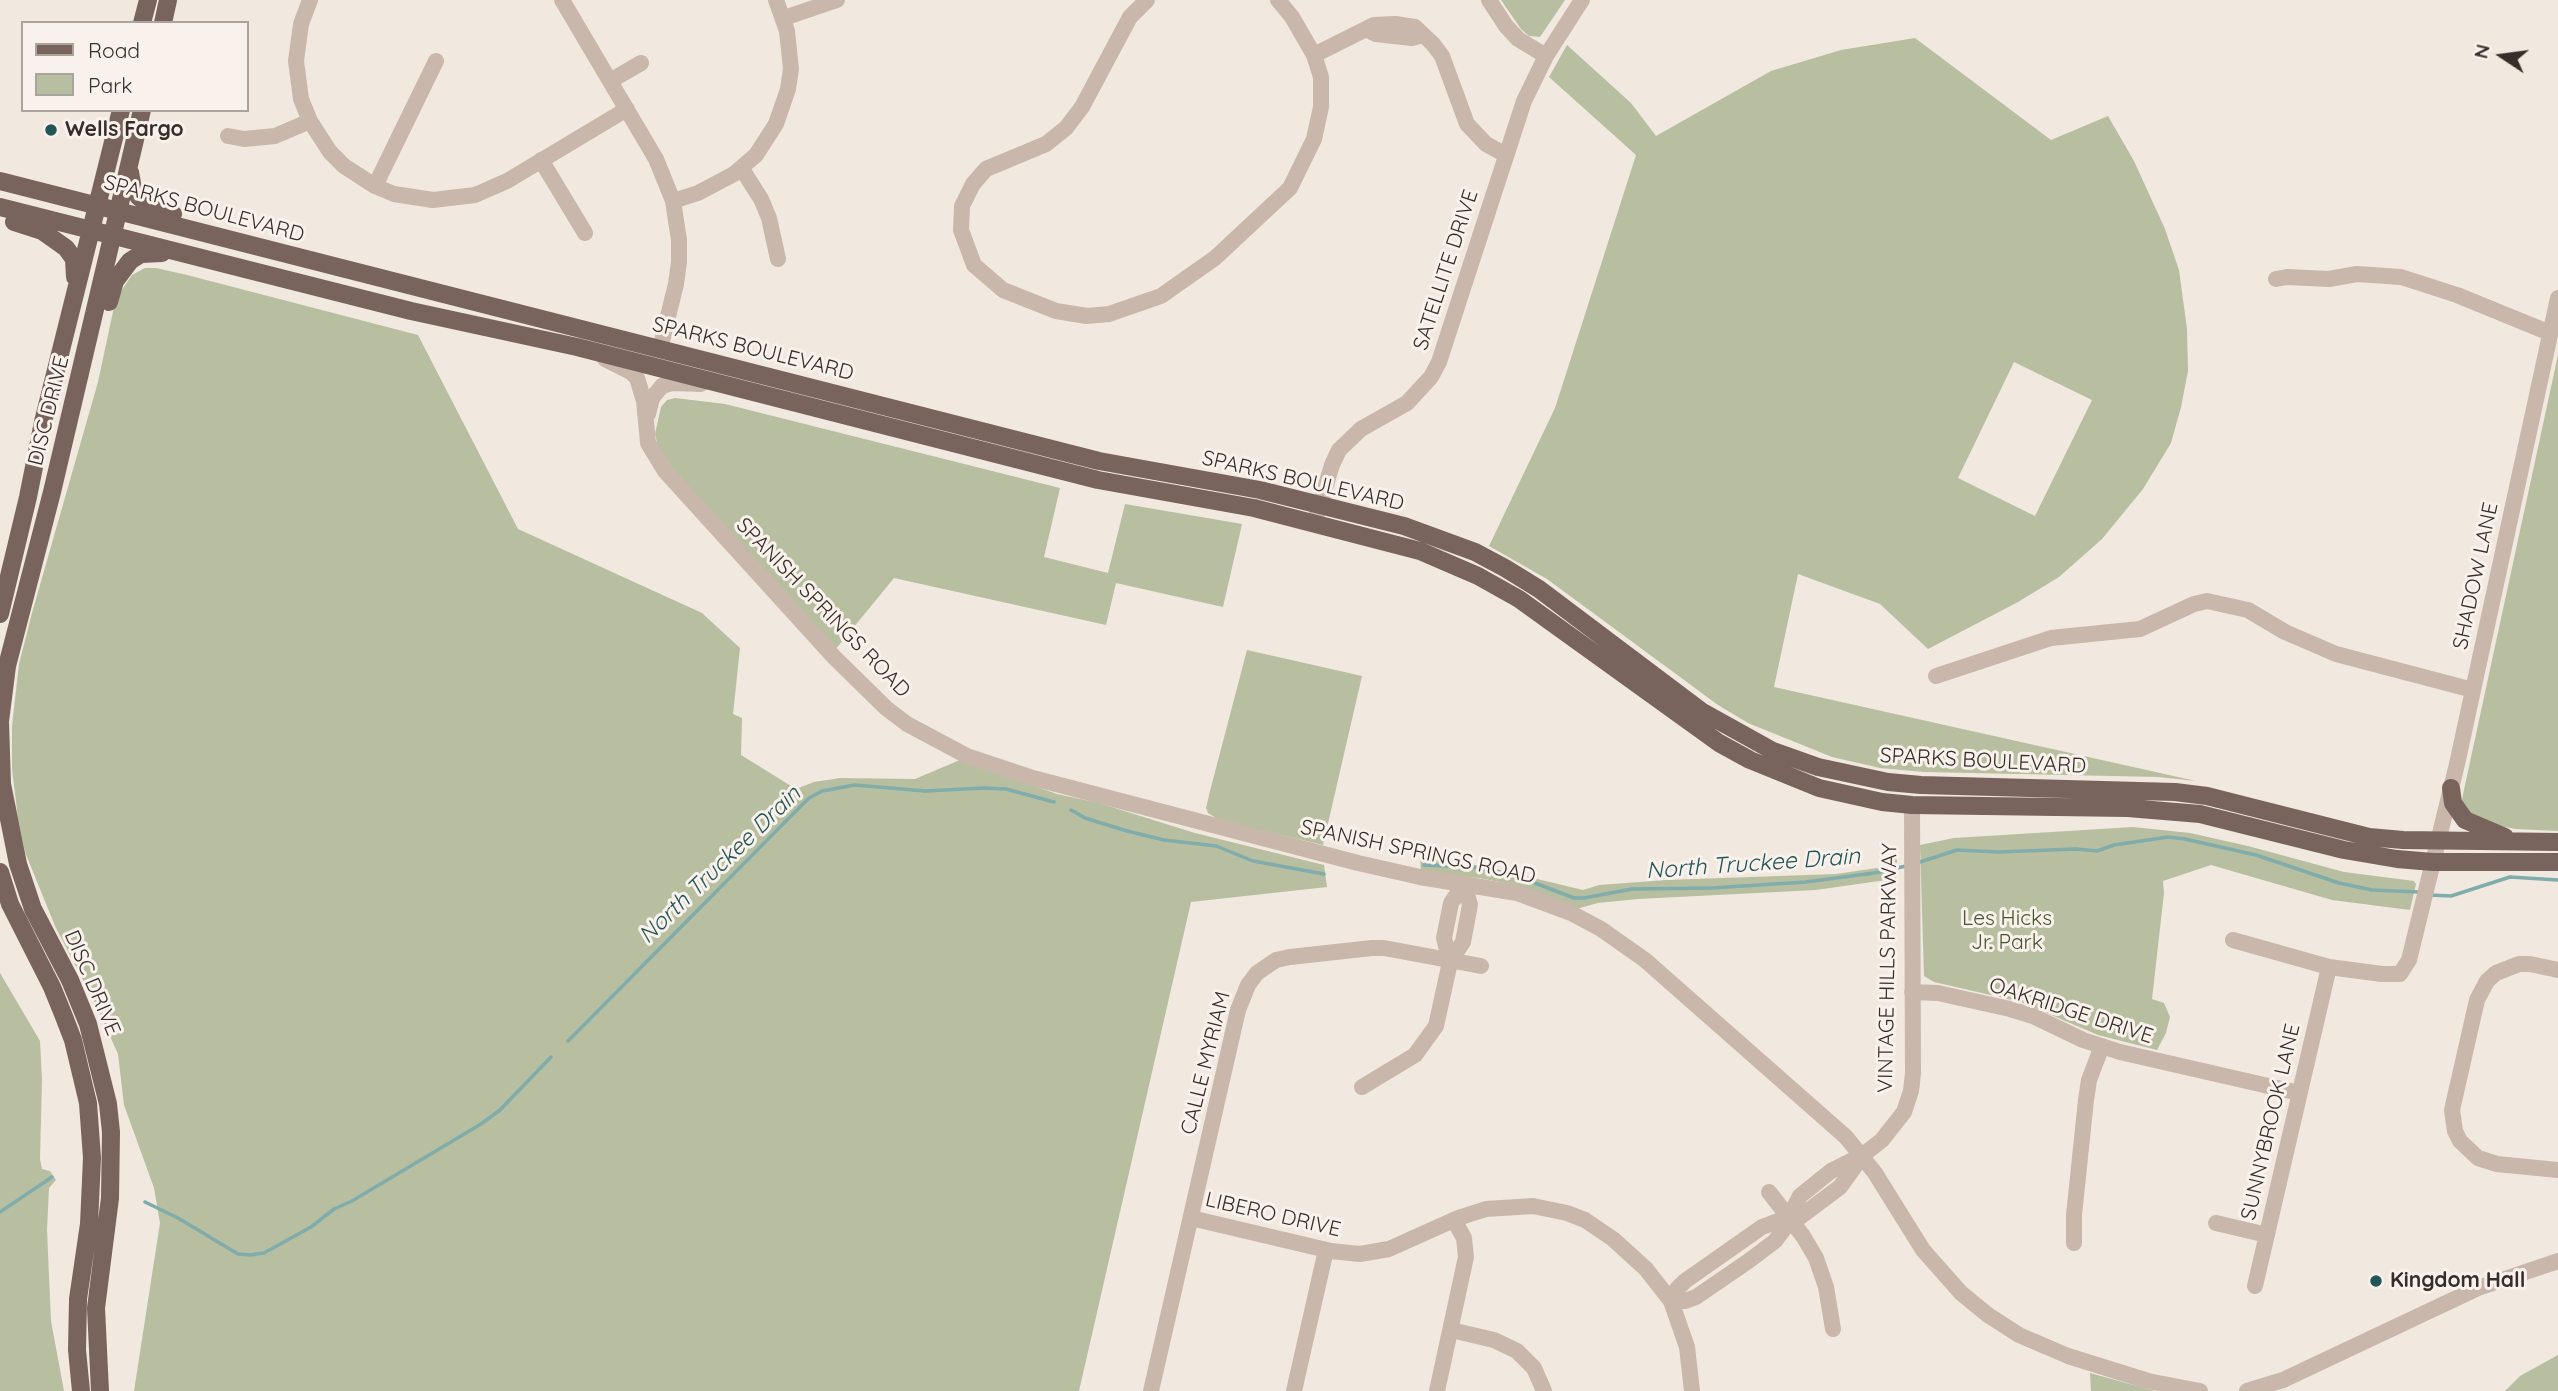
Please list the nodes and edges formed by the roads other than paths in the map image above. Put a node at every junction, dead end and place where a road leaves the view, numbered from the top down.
1 (148, 0) edge
2 (168, 0) edge
3 (562, 0) edge
4 (776, 0) edge
5 (837, 0) edge
6 (1147, 0) edge
7 (1278, 0) edge
8 (1489, 0) edge
9 (1582, 0) edge
10 (304, 2) edge
11 (784, 18) junction
12 (143, 21) edge
13 (163, 21) edge
14 (1314, 55) junction
15 (1546, 56) junction
16 (436, 61) dead end
17 (641, 63) dead end
18 (610, 81) junction
19 (627, 109) junction
20 (121, 112) edge
21 (142, 112) edge
22 (310, 121) junction
23 (228, 136) dead end
24 (1506, 155) junction
25 (541, 160) junction
26 (130, 163) junction
27 (741, 169) junction
28 (0, 181) edge
29 (375, 186) junction
30 (673, 201) junction
31 (99, 204) junction
32 (0, 207) edge
33 (120, 210) junction
34 (0, 219) edge
35 (90, 230) junction
36 (585, 233) dead end
37 (114, 236) junction
38 (275, 252) junction
39 (182, 253) junction
40 (778, 259) dead end
41 (2276, 279) dead end
42 (2558, 298) edge
43 (69, 318) junction
44 (465, 323) junction
45 (2550, 333) junction
46 (583, 349) junction
47 (660, 349) junction
48 (722, 385) junction
49 (836, 414) junction
50 (70, 417) junction
51 (646, 423) junction
52 (1320, 504) junction
53 (1315, 523) junction
54 (0, 614) edge
55 (1936, 676) dead end
56 (2473, 690) junction
57 (0, 722) edge
58 (1849, 775) junction
59 (2451, 788) junction
60 (2097, 789) junction
61 (1912, 805) junction
62 (2518, 841) junction
63 (2438, 842) junction
64 (2558, 842) edge
65 (2433, 862) junction
66 (2558, 862) edge
67 (0, 872) edge
68 (1465, 884) junction
69 (2233, 940) dead end
70 (1450, 962) junction
71 (1481, 966) dead end
72 (2329, 967) junction
73 (2558, 970) edge
74 (1912, 992) junction
75 (2102, 1046) junction
76 (1362, 1087) dead end
77 (2299, 1093) junction
78 (1863, 1156) junction
79 (2558, 1170) edge
80 (1769, 1192) dead end
81 (1789, 1217) junction
82 (1191, 1218) junction
83 (1454, 1220) junction
84 (2216, 1223) dead end
85 (2267, 1235) junction
86 (2074, 1242) dead end
87 (1326, 1250) junction
88 (2558, 1261) edge
89 (2255, 1286) dead end
90 (1671, 1301) junction
91 (1833, 1329) dead end
92 (1451, 1330) junction
93 (81, 1391) edge
94 (100, 1391) edge
95 (1151, 1391) edge
96 (1294, 1391) edge
97 (1437, 1391) edge
98 (1544, 1391) edge
99 (1692, 1391) edge
100 (2200, 1391) edge
101 (2247, 1391) edge

1 - 12 main road
2 - 13 main road
3 - 18 street
4 - 11 street
5 - 11 street
6 - 14 street
7 - 14 street
8 - 15 street
9 - 15 street, SATELLITE DRIVE
10 - 22 street
11 - 27 street
14 - 24 street
15 - 24 street, SATELLITE DRIVE
16 - 29 street
17 - 18 street
18 - 19 street
19 - 25 street
19 - 30 street
20 - 31 main road, DISC DRIVE
21 - 26 main road, DISC DRIVE
22 - 23 street
22 - 29 street
24 - 52 street, SATELLITE DRIVE
25 - 29 street
25 - 36 street
26 - 33 main road, DISC DRIVE
26 - 38 main road
27 - 30 street
27 - 40 street
28 - 31 main road, SPARKS BOULEVARD
30 - 47 street
31 - 33 main road, SPARKS BOULEVARD
31 - 35 main road, DISC DRIVE
32 - 35 main road, SPARKS BOULEVARD
33 - 37 main road, DISC DRIVE
33 - 38 main road, SPARKS BOULEVARD
34 - 43 main road
35 - 37 main road, SPARKS BOULEVARD
35 - 43 main road, DISC DRIVE
37 - 39 main road, SPARKS BOULEVARD
37 - 50 main road, DISC DRIVE
38 - 47 main road, SPARKS BOULEVARD
39 - 44 main road, SPARKS BOULEVARD
39 - 50 main road
41 - 45 street
42 - 45 street, SHADOW LANE
43 - 54 main road, DISC DRIVE
44 - 46 main road, SPARKS BOULEVARD
44 - 47 main road
45 - 56 street, SHADOW LANE
46 - 48 main road, SPARKS BOULEVARD
46 - 51 street, SPANISH SPRINGS ROAD
47 - 49 main road
47 - 52 main road, SPARKS BOULEVARD
48 - 49 main road, SPARKS BOULEVARD
48 - 51 street
49 - 53 main road, SPARKS BOULEVARD
50 - 57 main road, DISC DRIVE
51 - 68 street, SPANISH SPRINGS ROAD
52 - 53 street, SATELLITE DRIVE
52 - 58 main road, SPARKS BOULEVARD
53 - 61 main road, SPARKS BOULEVARD
55 - 56 street
56 - 59 street, SHADOW LANE
57 - 94 main road, DISC DRIVE
58 - 60 main road, SPARKS BOULEVARD
58 - 61 main road
59 - 62 main road
59 - 63 street, SHADOW LANE
60 - 61 main road
60 - 63 main road, SPARKS BOULEVARD
61 - 65 main road, SPARKS BOULEVARD
61 - 74 street, VINTAGE HILLS PARKWAY
62 - 63 main road, SPARKS BOULEVARD
62 - 64 main road, SPARKS BOULEVARD
63 - 65 street, SHADOW LANE
65 - 66 main road, SPARKS BOULEVARD
65 - 72 street, SHADOW LANE
67 - 93 main road, DISC DRIVE
68 - 70 street
68 - 78 street, SPANISH SPRINGS ROAD
69 - 72 street
70 - 71 street, CALLE MYRIAM
70 - 76 street
70 - 82 street, CALLE MYRIAM
72 - 77 street, SUNNYBROOK LANE
73 - 79 street
74 - 75 street, OAKRIDGE DRIVE
74 - 78 street, VINTAGE HILLS PARKWAY
75 - 77 street, OAKRIDGE DRIVE
75 - 86 street
77 - 85 street, SUNNYBROOK LANE
78 - 81 street, VINTAGE HILLS PARKWAY
78 - 100 street, SPANISH SPRINGS ROAD
80 - 81 street
81 - 90 street, VINTAGE HILLS PARKWAY
81 - 91 street
82 - 87 street, LIBERO DRIVE
82 - 95 street, CALLE MYRIAM
83 - 87 street, LIBERO DRIVE
83 - 90 street, LIBERO DRIVE
83 - 92 street
84 - 85 street
85 - 89 street, SUNNYBROOK LANE
87 - 96 street
88 - 101 street
90 - 99 street, LIBERO DRIVE
92 - 97 street
92 - 98 street

